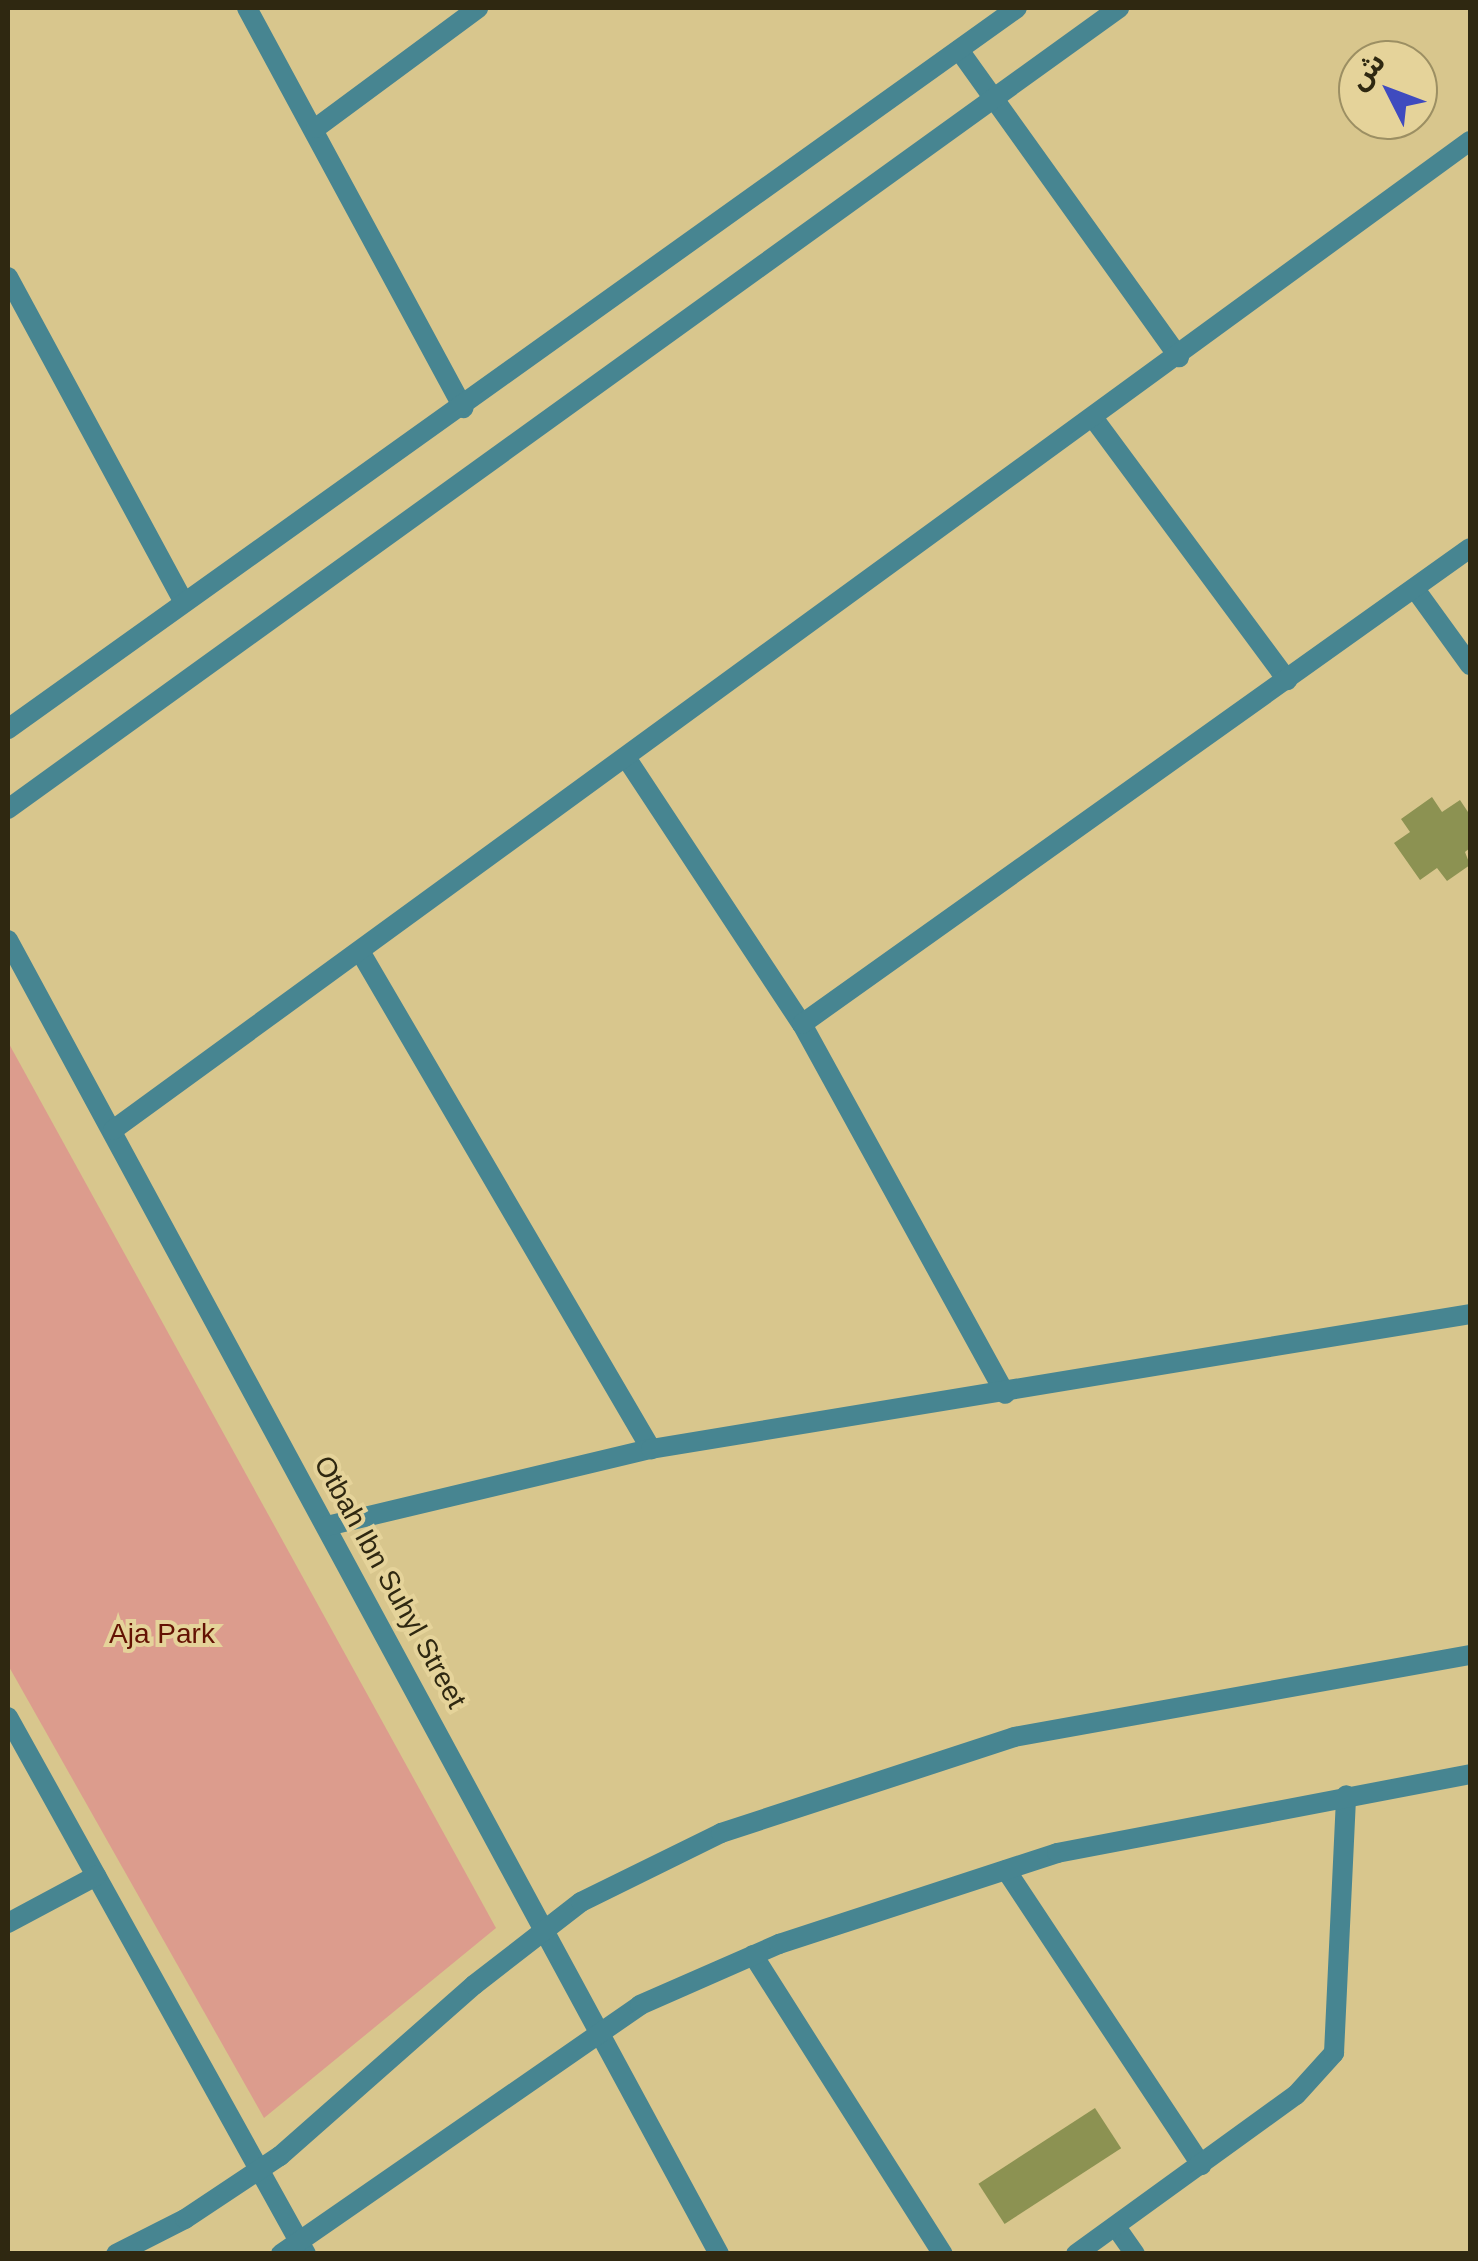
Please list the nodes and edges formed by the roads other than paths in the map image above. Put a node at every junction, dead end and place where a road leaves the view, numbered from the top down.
1 (247, 8) edge
2 (478, 8) edge
3 (1017, 8) edge
4 (1119, 8) edge
5 (959, 50) junction
6 (994, 97) junction
7 (316, 128) junction
8 (1467, 150) edge
9 (8, 277) edge
10 (1179, 356) junction
11 (463, 408) junction
12 (1094, 419) junction
13 (1470, 548) edge
14 (1414, 589) junction
15 (182, 599) junction
16 (1470, 665) edge
17 (1287, 680) junction
18 (8, 729) edge
19 (627, 759) junction
20 (8, 809) edge
21 (8, 940) edge
22 (361, 954) junction
23 (802, 1024) junction
24 (114, 1130) junction
25 (1470, 1314) edge
26 (1005, 1394) junction
27 (651, 1449) junction
28 (327, 1526) junction
29 (1470, 1656) edge
30 (8, 1716) edge
31 (1470, 1774) edge
32 (1346, 1794) junction
33 (1006, 1870) junction
34 (96, 1876) junction
35 (8, 1923) edge
36 (547, 1928) junction
37 (754, 1955) junction
38 (601, 2030) junction
39 (1202, 2165) junction
40 (256, 2172) junction
41 (1116, 2227) junction
42 (295, 2250) edge
43 (116, 2254) edge
44 (719, 2254) edge
45 (943, 2254) edge
46 (1076, 2254) edge
47 (1135, 2254) edge

1 - 7 street
2 - 7 street
3 - 5 street
4 - 6 street
5 - 6 street
5 - 11 street
6 - 10 street
6 - 20 street
7 - 11 street
8 - 10 street
9 - 15 street
10 - 12 street
11 - 15 street
12 - 17 street
12 - 19 street
13 - 14 street
14 - 16 street
14 - 17 street
15 - 18 street
17 - 23 street
19 - 22 street
19 - 23 street
21 - 24 street, Otbah Ibn Suhyl Street
22 - 24 street
22 - 27 street
23 - 26 street
24 - 28 street, Otbah Ibn Suhyl Street
25 - 26 street
26 - 27 street
27 - 28 street
28 - 36 street, Otbah Ibn Suhyl Street
29 - 36 street
30 - 34 street
31 - 32 street
32 - 33 street
32 - 39 street
33 - 37 street
33 - 39 street
34 - 35 street
34 - 40 street
36 - 38 street, Otbah Ibn Suhyl Street
36 - 40 street
37 - 38 street
37 - 45 street
38 - 42 street
38 - 44 street, Otbah Ibn Suhyl Street
39 - 41 street
40 - 42 street
40 - 43 street
41 - 46 street
41 - 47 street

